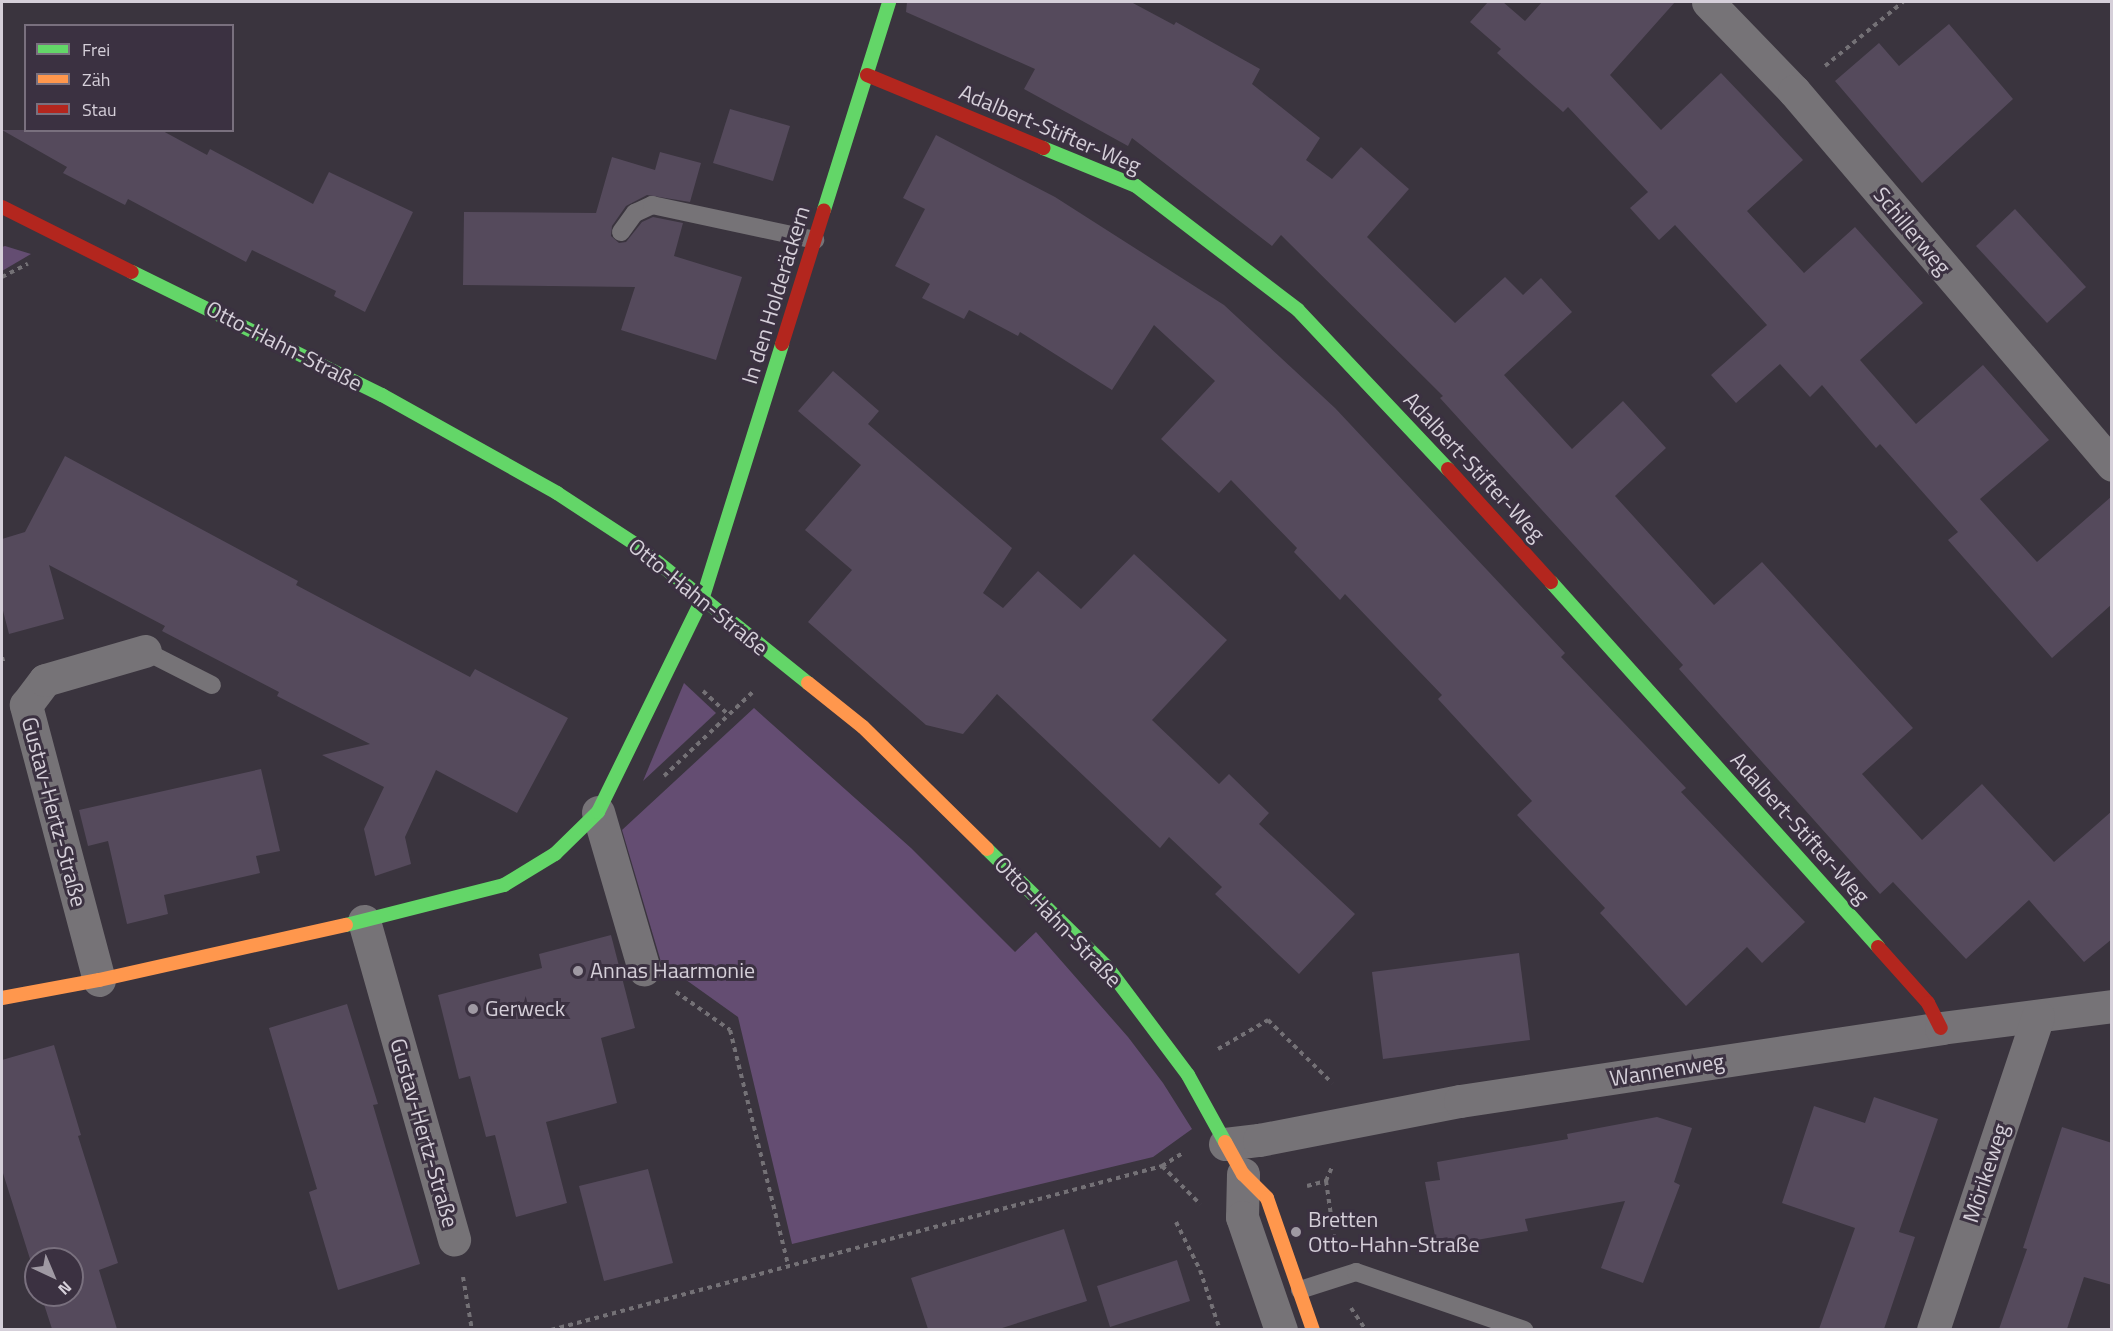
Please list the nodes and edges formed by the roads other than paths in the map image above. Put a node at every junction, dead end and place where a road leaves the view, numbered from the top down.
1 (889, 2) edge
2 (1708, 2) edge
3 (867, 75) junction
4 (2, 207) edge
5 (621, 232) dead end
6 (815, 240) junction
7 (2112, 465) edge
8 (702, 600) junction
9 (145, 651) joint
10 (212, 685) dead end
11 (598, 812) junction
12 (364, 921) junction
13 (644, 969) road end
14 (99, 980) junction
15 (2, 998) edge
16 (2112, 1006) edge
17 (2038, 1016) junction
18 (1941, 1028) junction
19 (1225, 1144) junction
20 (1243, 1174) junction
21 (454, 1240) dead end
22 (1300, 1290) junction
23 (1281, 1329) edge
24 (1313, 1329) edge
25 (1524, 1329) edge
26 (1934, 1329) edge

1 - 3 street, In den Holderäckern
2 - 7 street, Schillerweg
3 - 6 street, In den Holderäckern
3 - 18 street, Adalbert-Stifter-Weg
4 - 8 street, Otto-Hahn-Straße
5 - 6 lane
6 - 8 street, In den Holderäckern
8 - 11 street
8 - 19 street, Otto-Hahn-Straße
9 - 10 lane
9 - 14 street, Gustav-Hertz-Straße
11 - 12 street
11 - 13 street
12 - 14 street
12 - 21 street, Gustav-Hertz-Straße
14 - 15 street
16 - 17 street, Wannenweg
17 - 18 street, Wannenweg
17 - 26 street, Mörikeweg
18 - 19 street, Wannenweg
19 - 20 street, Otto-Hahn-Straße
20 - 22 street, Otto-Hahn-Straße
20 - 23 street
22 - 24 street, Otto-Hahn-Straße
22 - 25 lane

